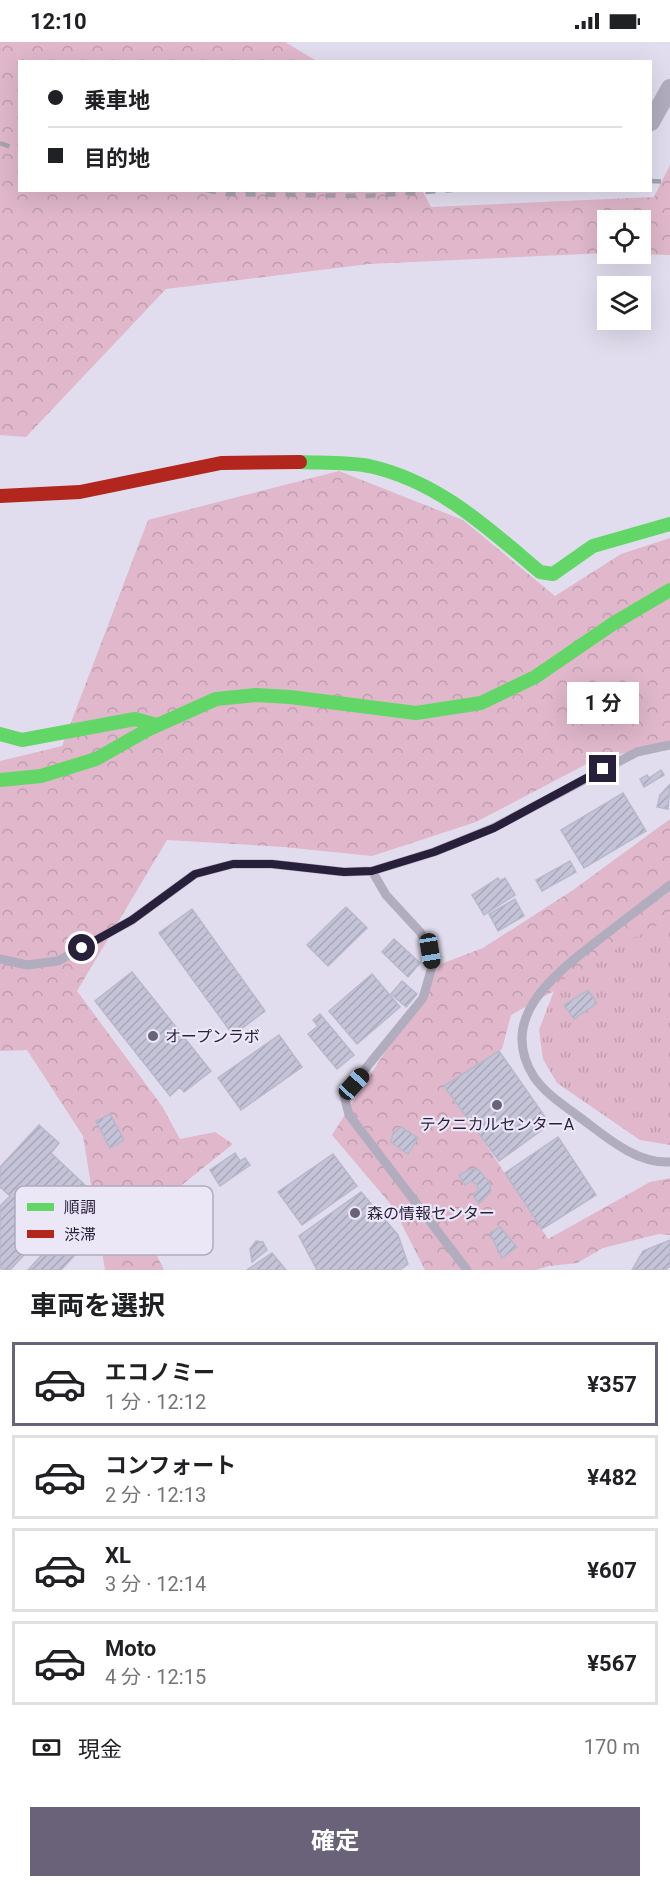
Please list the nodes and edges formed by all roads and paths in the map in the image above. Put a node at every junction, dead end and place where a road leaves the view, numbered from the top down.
1 (670, 88) edge
2 (652, 120) edge
3 (0, 496) edge
4 (670, 524) edge
5 (670, 590) edge
6 (157, 725) junction
7 (0, 734) edge
8 (670, 745) edge
9 (0, 780) edge
10 (372, 871) junction
11 (670, 885) edge
12 (0, 959) edge
13 (670, 1162) edge
14 (467, 1270) edge

1 - 2 street
3 - 4 street
5 - 6 street
6 - 7 street
6 - 9 street
8 - 10 lane
10 - 12 lane
10 - 14 lane
11 - 13 lane

